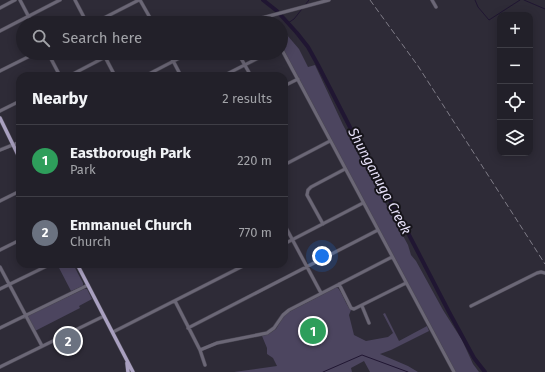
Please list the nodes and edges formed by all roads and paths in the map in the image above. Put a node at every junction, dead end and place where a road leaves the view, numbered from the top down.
1 (15, 0) edge
2 (20, 0) edge
3 (60, 0) edge
4 (75, 0) edge
5 (140, 0) edge
6 (329, 0) edge
7 (432, 0) edge
8 (324, 1) edge
9 (436, 7) dead end
10 (0, 8) edge
11 (28, 16) joint
12 (83, 16) edge
13 (108, 16) edge
14 (149, 16) edge
15 (269, 16) edge
16 (16, 22) edge
17 (0, 31) edge
18 (22, 60) edge
19 (52, 60) edge
20 (99, 60) edge
21 (107, 60) edge
22 (242, 60) edge
23 (255, 60) edge
24 (288, 60) edge
25 (173, 61) joint
26 (245, 65) junction
27 (0, 71) edge
28 (58, 72) edge
29 (77, 72) edge
30 (113, 72) edge
31 (152, 72) edge
32 (179, 72) edge
33 (231, 72) edge
34 (249, 72) edge
35 (298, 79) junction
36 (288, 84) edge
37 (16, 104) edge
38 (0, 111) edge
39 (0, 118) edge
40 (330, 141) junction
41 (16, 144) edge
42 (13, 145) junction
43 (0, 150) edge
44 (16, 151) edge
45 (288, 163) edge
46 (345, 169) junction
47 (16, 193) edge
48 (0, 201) edge
49 (363, 203) junction
50 (323, 224) junction
51 (378, 230) junction
52 (288, 231) edge
53 (293, 240) junction
54 (16, 242) edge
55 (288, 242) edge
56 (0, 250) edge
57 (392, 257) junction
58 (307, 266) junction
59 (0, 267) edge
60 (43, 268) edge
61 (79, 268) edge
62 (239, 268) edge
63 (544, 273) edge
64 (406, 283) junction
65 (339, 284) junction
66 (9, 285) junction
67 (88, 285) junction
68 (0, 289) edge
69 (321, 293) junction
70 (174, 301) junction
71 (362, 306) junction
72 (471, 306) dead end
73 (26, 316) junction
74 (104, 316) junction
75 (369, 323) dead end
76 (0, 328) edge
77 (188, 328) junction
78 (113, 332) junction
79 (42, 346) junction
80 (200, 350) junction
81 (126, 358) junction
82 (205, 364) dead end
83 (0, 367) edge
84 (128, 372) edge
85 (133, 372) edge
86 (454, 372) edge

1 - 10 street
2 - 11 street
3 - 11 street
4 - 12 street
5 - 13 street
5 - 14 street
6 - 8 street
7 - 9 street
8 - 15 street
16 - 17 street
18 - 27 street
19 - 28 street
20 - 29 street
21 - 30 street
22 - 26 street
23 - 26 street
24 - 35 street
25 - 31 street
25 - 32 street
26 - 33 street
26 - 34 street
35 - 36 street
35 - 40 street
37 - 38 street
39 - 42 main road
40 - 45 street
40 - 46 street
41 - 42 street
42 - 43 street
42 - 44 main road
46 - 49 street
46 - 50 street
47 - 48 street
49 - 50 street
49 - 51 street
50 - 53 street
51 - 57 street
51 - 58 street
52 - 53 street
53 - 55 street
53 - 58 street
54 - 56 street
57 - 64 street
57 - 65 street
58 - 69 street
58 - 77 street
59 - 66 street
60 - 66 street
61 - 67 main road
62 - 70 street
63 - 72 street
64 - 71 street
64 - 86 street
65 - 69 street
65 - 71 street
66 - 68 street
66 - 73 street
67 - 73 street
67 - 74 main road
69 - 80 street
70 - 77 street
70 - 78 street
71 - 75 street
73 - 76 street
73 - 79 street
74 - 78 main road
74 - 79 street
77 - 80 street
78 - 81 main road
79 - 83 street
80 - 82 street
81 - 84 main road
81 - 85 main road

